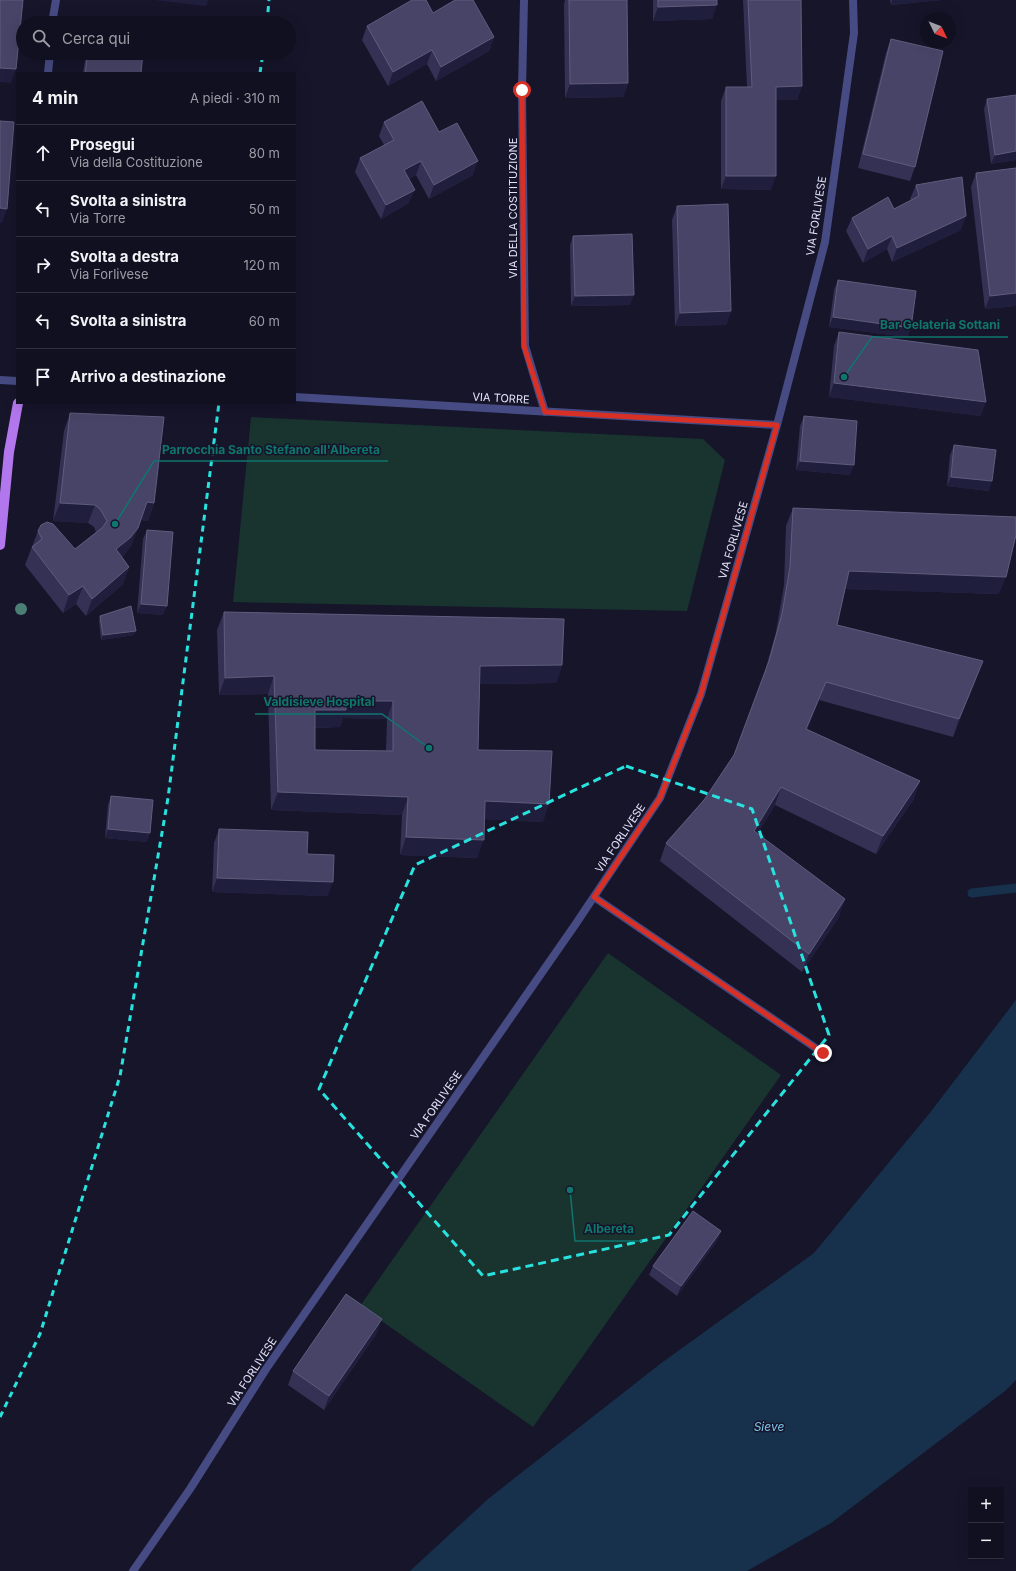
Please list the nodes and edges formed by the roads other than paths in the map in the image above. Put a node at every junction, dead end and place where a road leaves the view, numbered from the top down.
1 (56, 0) edge
2 (524, 0) edge
3 (853, 0) edge
4 (53, 16) edge
5 (49, 60) edge
6 (48, 72) edge
7 (0, 380) edge
8 (16, 381) edge
9 (296, 397) edge
10 (18, 404) edge
11 (545, 412) junction
12 (777, 425) junction
13 (0, 545) edge
14 (594, 897) junction
15 (823, 1053) dead end
16 (133, 1571) edge

1 - 4 street
2 - 11 street, VIA DELLA COSTITUZIONE
3 - 12 street, VIA FORLIVESE
5 - 6 street
7 - 8 street
9 - 11 street, VIA TORRE
10 - 13 main road
11 - 12 street, VIA TORRE
12 - 14 street, VIA FORLIVESE
14 - 15 street
14 - 16 street, VIA FORLIVESE

